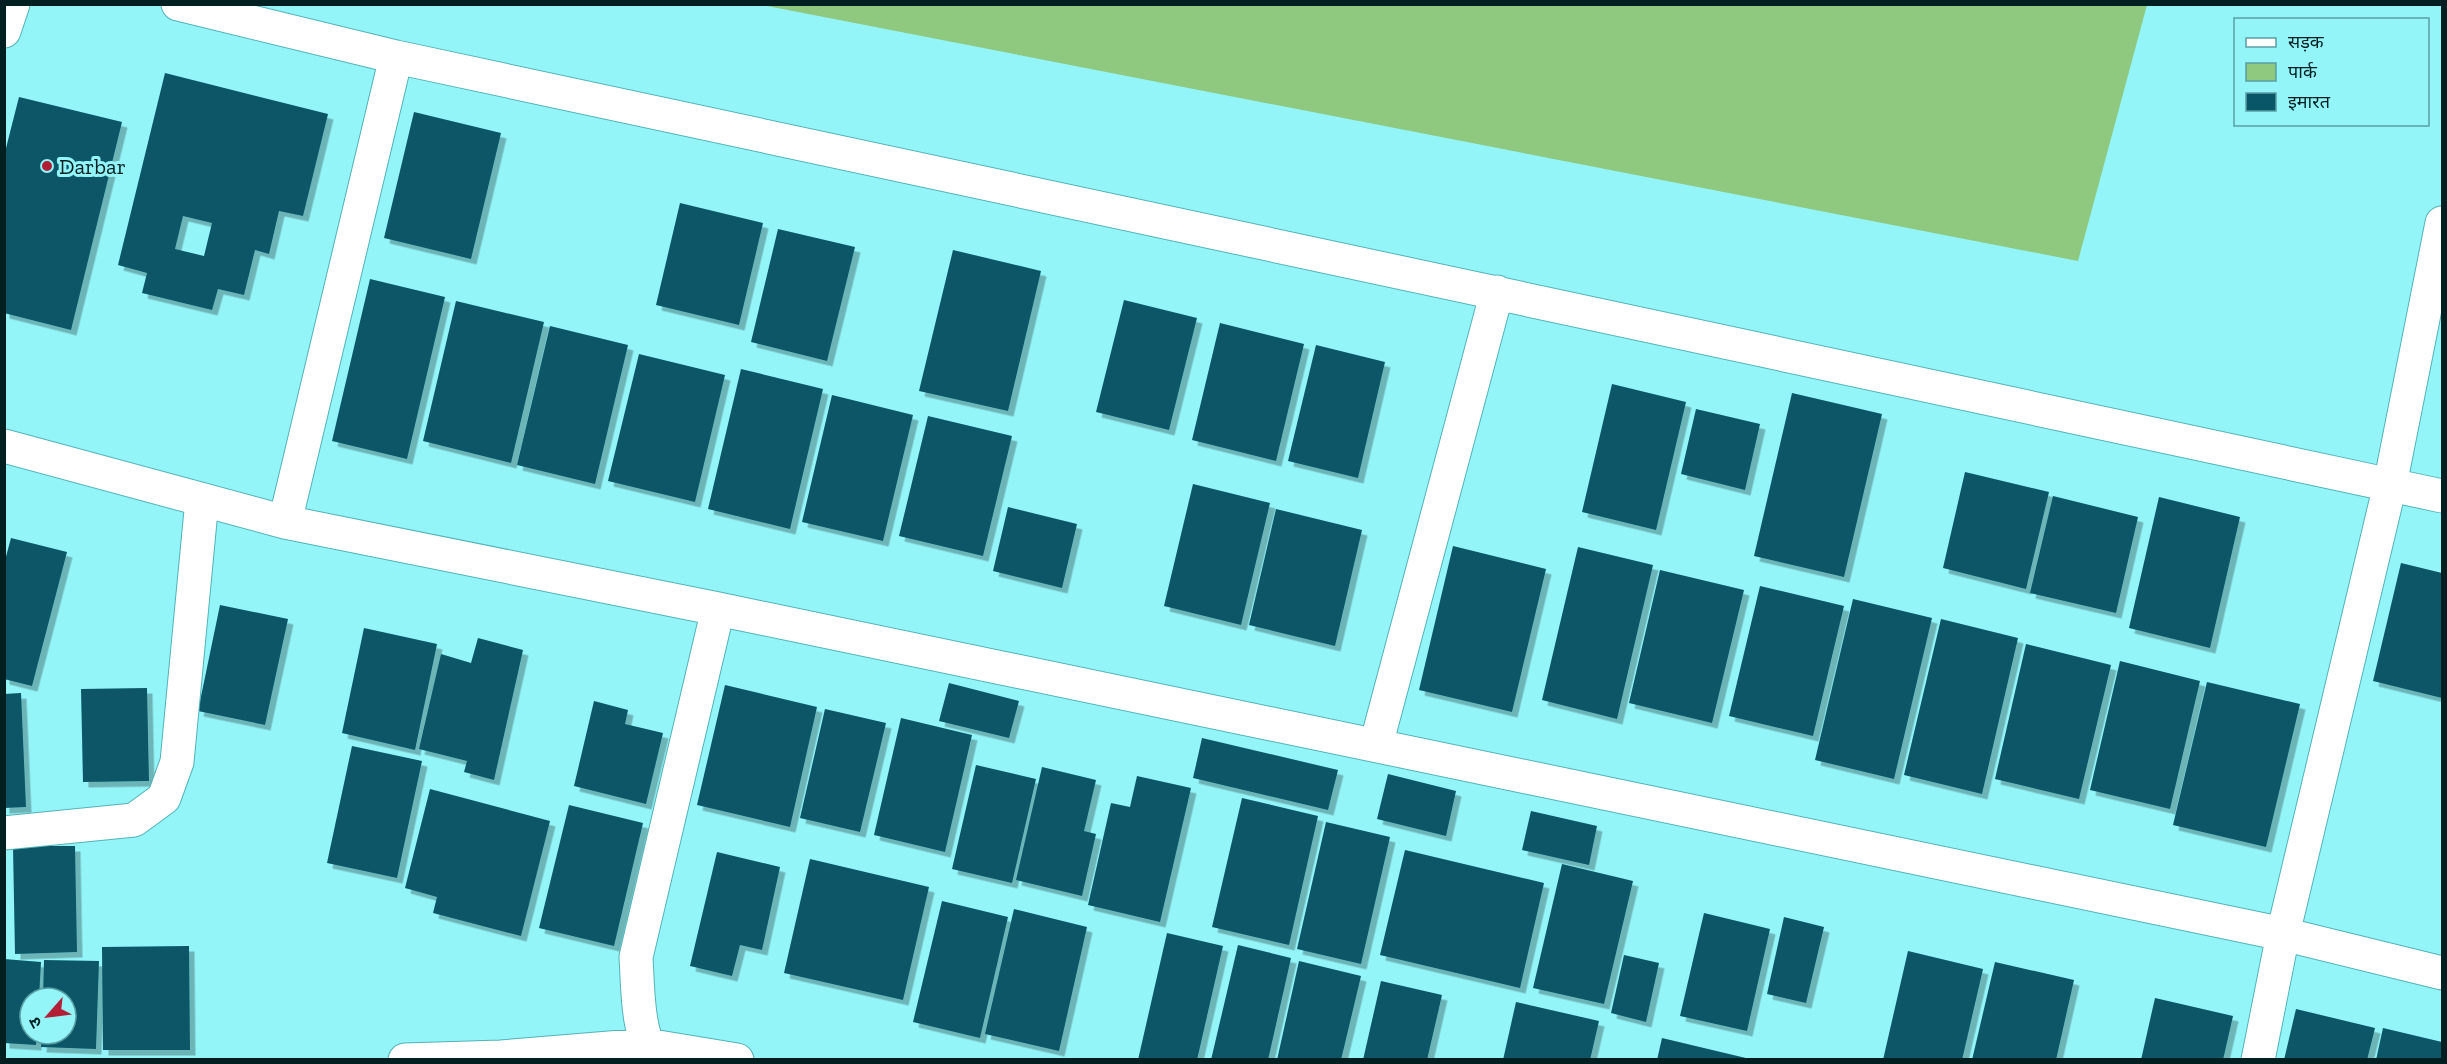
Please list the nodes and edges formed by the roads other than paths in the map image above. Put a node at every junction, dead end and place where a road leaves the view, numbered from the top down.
1 (13, 4) edge
2 (178, 4) edge
3 (4, 31) edge
4 (396, 57) junction
5 (2442, 223) edge
6 (1497, 292) junction
7 (4, 446) edge
8 (2390, 484) junction
9 (2442, 496) edge
10 (202, 500) junction
11 (285, 522) junction
12 (718, 609) junction
13 (1376, 746) junction
14 (4, 833) edge
15 (2283, 934) junction
16 (2442, 973) edge
17 (650, 1052) edge
18 (405, 1059) edge
19 (737, 1059) edge
20 (2258, 1059) edge

1 - 3 street
2 - 4 street
4 - 6 street
4 - 11 street
5 - 8 street
6 - 8 street
6 - 13 street
7 - 10 street
8 - 9 street
8 - 15 street
10 - 11 street
10 - 14 street
11 - 12 street
12 - 13 street
12 - 17 street
13 - 15 street
15 - 16 street
15 - 20 street
17 - 18 street
17 - 19 street

